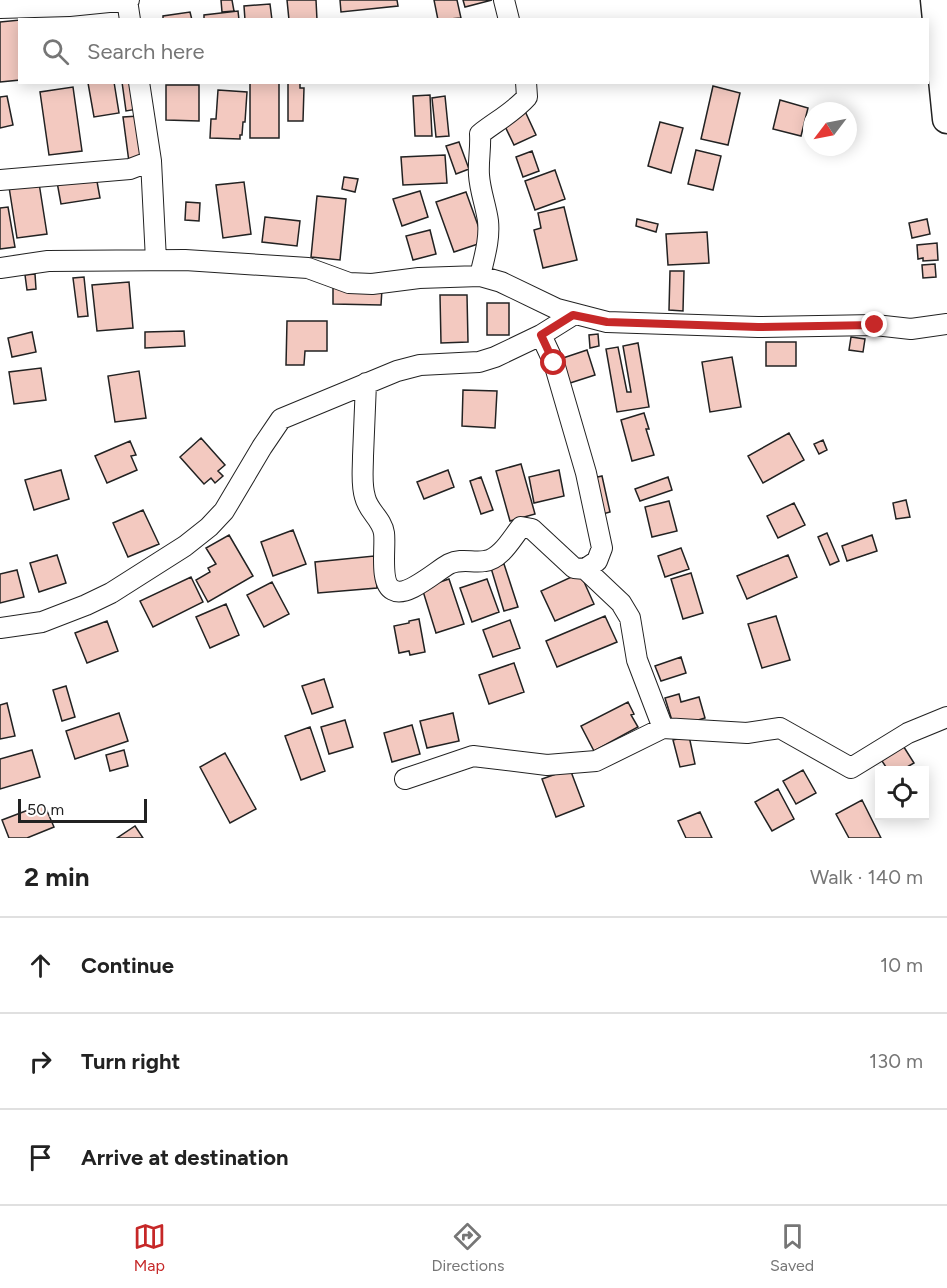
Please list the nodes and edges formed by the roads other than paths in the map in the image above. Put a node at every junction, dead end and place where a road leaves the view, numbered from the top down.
1 (128, 0) edge
2 (504, 0) edge
3 (935, 0) edge
4 (0, 8) edge
5 (130, 18) edge
6 (508, 18) edge
7 (943, 39) edge
8 (139, 84) edge
9 (525, 84) edge
10 (947, 119) edge
11 (150, 161) junction
12 (0, 180) edge
13 (156, 260) junction
14 (0, 268) edge
15 (480, 276) junction
16 (573, 315) junction
17 (947, 324) edge
18 (541, 335) junction
19 (366, 383) junction
20 (585, 569) junction
21 (0, 628) edge
22 (947, 717) edge
23 (663, 728) junction
24 (405, 779) dead end

1 - 4 street
1 - 5 street
2 - 6 street
3 - 7 highway
7 - 10 highway
8 - 11 street
9 - 15 street
11 - 12 street
11 - 13 street
13 - 14 street
13 - 15 street
15 - 16 street
16 - 17 street
16 - 18 street
18 - 19 street
18 - 20 street
19 - 20 street
19 - 21 street
20 - 23 street
22 - 23 street
23 - 24 street

